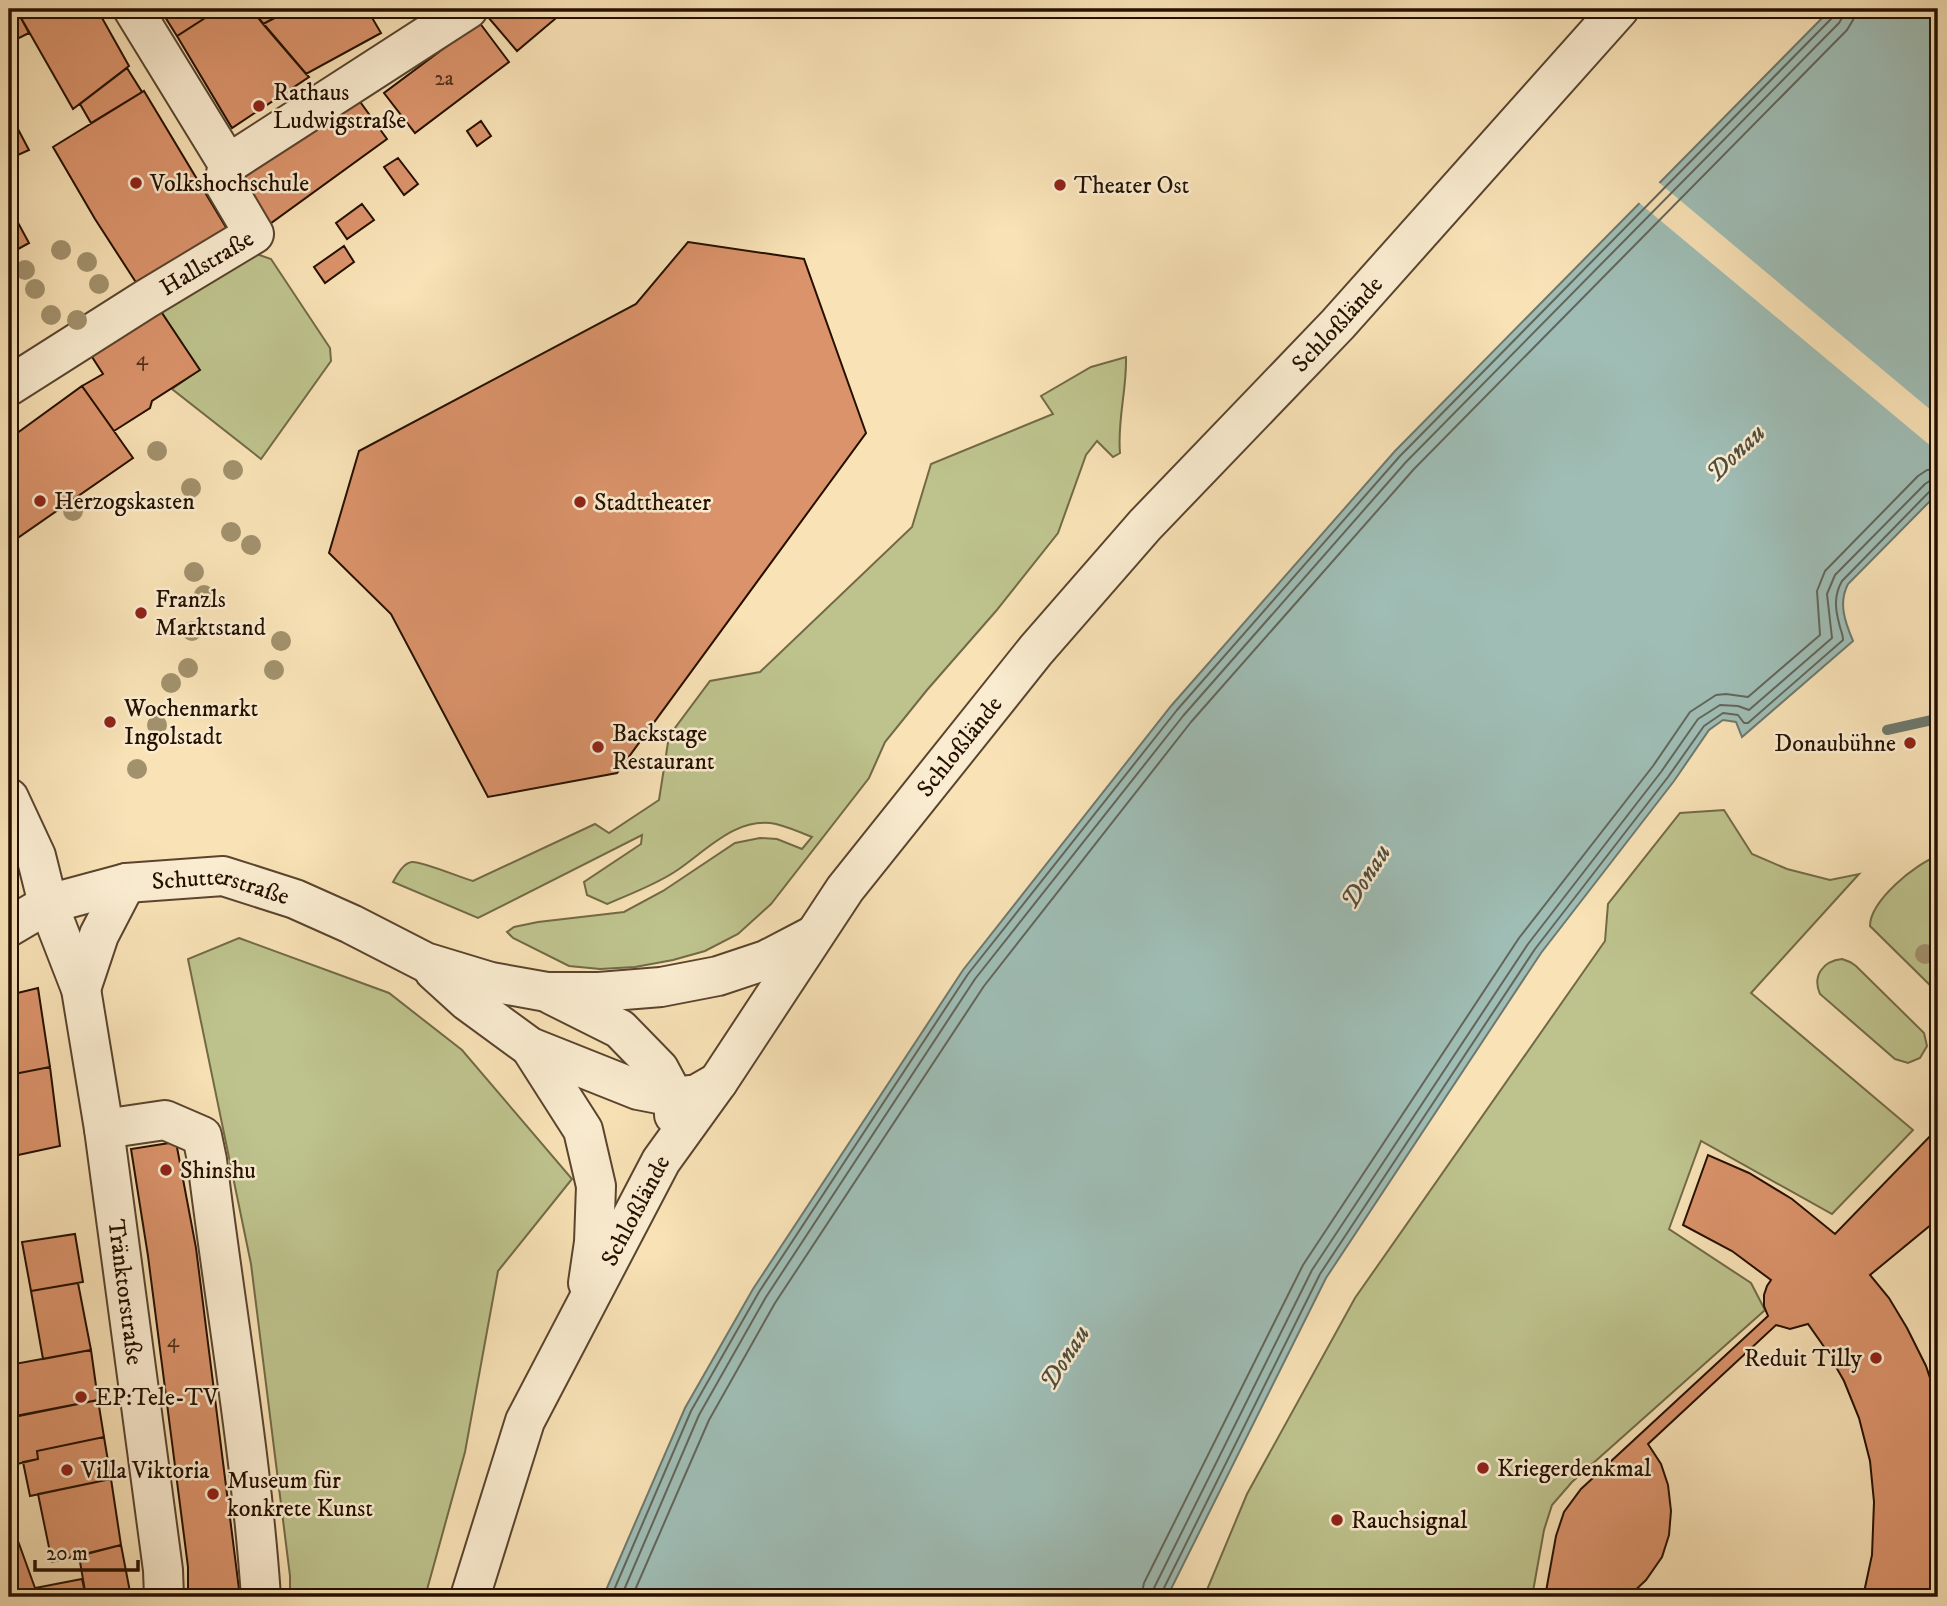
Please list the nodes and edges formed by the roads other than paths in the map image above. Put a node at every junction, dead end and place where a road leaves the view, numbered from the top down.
1 (133, 9) edge
2 (468, 9) edge
3 (1619, 9) edge
4 (228, 164) junction
5 (9, 386) edge
6 (9, 799) edge
7 (126, 883) junction
8 (48, 904) junction
9 (9, 927) edge
10 (816, 934) junction
11 (425, 962) junction
12 (81, 989) junction
13 (547, 992) junction
14 (530, 1047) junction
15 (718, 1082) junction
16 (674, 1097) junction
17 (104, 1129) junction
18 (661, 1161) junction
19 (586, 1303) junction
20 (164, 1597) edge
21 (261, 1597) edge
22 (470, 1597) edge

1 - 4 street, Hallstraße
2 - 4 street
3 - 10 street, Schloßlände
4 - 5 street, Hallstraße
6 - 8 street, Tränktorstraße
7 - 8 street, Schutterstraße
7 - 11 street, Schutterstraße
7 - 12 street, Tränktorstraße
8 - 9 street, Schutterstraße
8 - 12 street, Tränktorstraße
10 - 13 street, Schutterstraße
10 - 15 street, Schloßlände
11 - 13 street, Schutterstraße
11 - 14 street, Schutterstraße
12 - 17 street, Tränktorstraße
13 - 16 street, Schutterstraße
14 - 16 street, Schutterstraße
14 - 19 street, Schutterstraße
15 - 16 street, Schutterstraße
15 - 18 street, Schloßlände
16 - 18 street
17 - 20 street, Tränktorstraße
17 - 21 street
18 - 19 street, Schloßlände
19 - 22 street, Schloßlände

